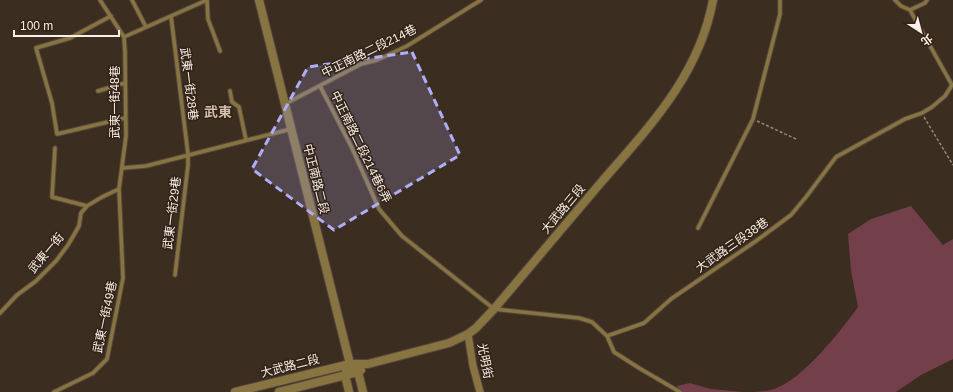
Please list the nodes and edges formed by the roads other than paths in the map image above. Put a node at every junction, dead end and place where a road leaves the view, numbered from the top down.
1 (100, 0) edge
2 (132, 0) edge
3 (207, 0) edge
4 (259, 0) edge
5 (481, 0) edge
6 (713, 0) edge
7 (780, 0) edge
8 (894, 0) edge
9 (927, 0) edge
10 (200, 2) edge
11 (910, 10) junction
12 (111, 16) junction
13 (170, 16) junction
14 (146, 27) junction
15 (124, 37) junction
16 (220, 51) dead end
17 (125, 83) junction
18 (952, 85) edge
19 (320, 86) junction
20 (98, 91) dead end
21 (230, 91) dead end
22 (285, 104) junction
23 (125, 118) junction
24 (291, 128) junction
25 (246, 140) junction
26 (55, 148) dead end
27 (188, 154) junction
28 (123, 168) junction
29 (119, 189) junction
30 (87, 206) junction
31 (698, 228) dead end
32 (175, 275) dead end
33 (494, 309) junction
34 (0, 313) edge
35 (468, 334) junction
36 (607, 336) junction
37 (350, 364) junction
38 (368, 364) junction
39 (358, 372) junction
40 (345, 375) junction
41 (54, 392) edge
42 (235, 392) edge
43 (279, 392) edge
44 (349, 392) edge
45 (363, 392) edge
46 (480, 392) edge
47 (680, 392) edge

1 - 12 lane
2 - 14 lane
3 - 10 lane
3 - 16 lane
4 - 22 street, 中正南路二段
5 - 19 lane, 中正南路二段214巷
6 - 33 street, 大武路三段
7 - 31 lane
8 - 11 lane
9 - 11 lane
10 - 13 lane
11 - 18 lane
12 - 15 lane
12 - 23 lane
13 - 14 lane
13 - 27 lane, 武東一街28巷
14 - 15 lane
15 - 17 lane, 武東一街48巷
17 - 20 lane
17 - 23 lane, 武東一街48巷
18 - 36 lane, 大武路三段38巷
19 - 22 lane, 中正南路二段214巷
19 - 33 lane, 中正南路二段214巷6弄
21 - 25 lane
22 - 24 street, 中正南路二段
23 - 28 lane, 武東一街48巷
24 - 25 lane
24 - 37 street, 中正南路二段
25 - 27 lane
26 - 30 lane
27 - 28 lane
27 - 32 lane, 武東一街29巷
28 - 29 lane, 武東一街49巷
29 - 30 lane
29 - 41 lane, 武東一街49巷
30 - 34 lane, 武東一街
33 - 35 street, 大武路三段
33 - 36 lane
35 - 38 street, 大武路三段
35 - 46 street, 光明街
36 - 47 lane
37 - 38 street, 大武路三段
37 - 39 street
37 - 40 street
37 - 42 street, 大武路二段
38 - 39 street, 大武路三段
39 - 40 street, 大武路二段
39 - 45 street
40 - 43 street, 大武路二段
40 - 44 street

